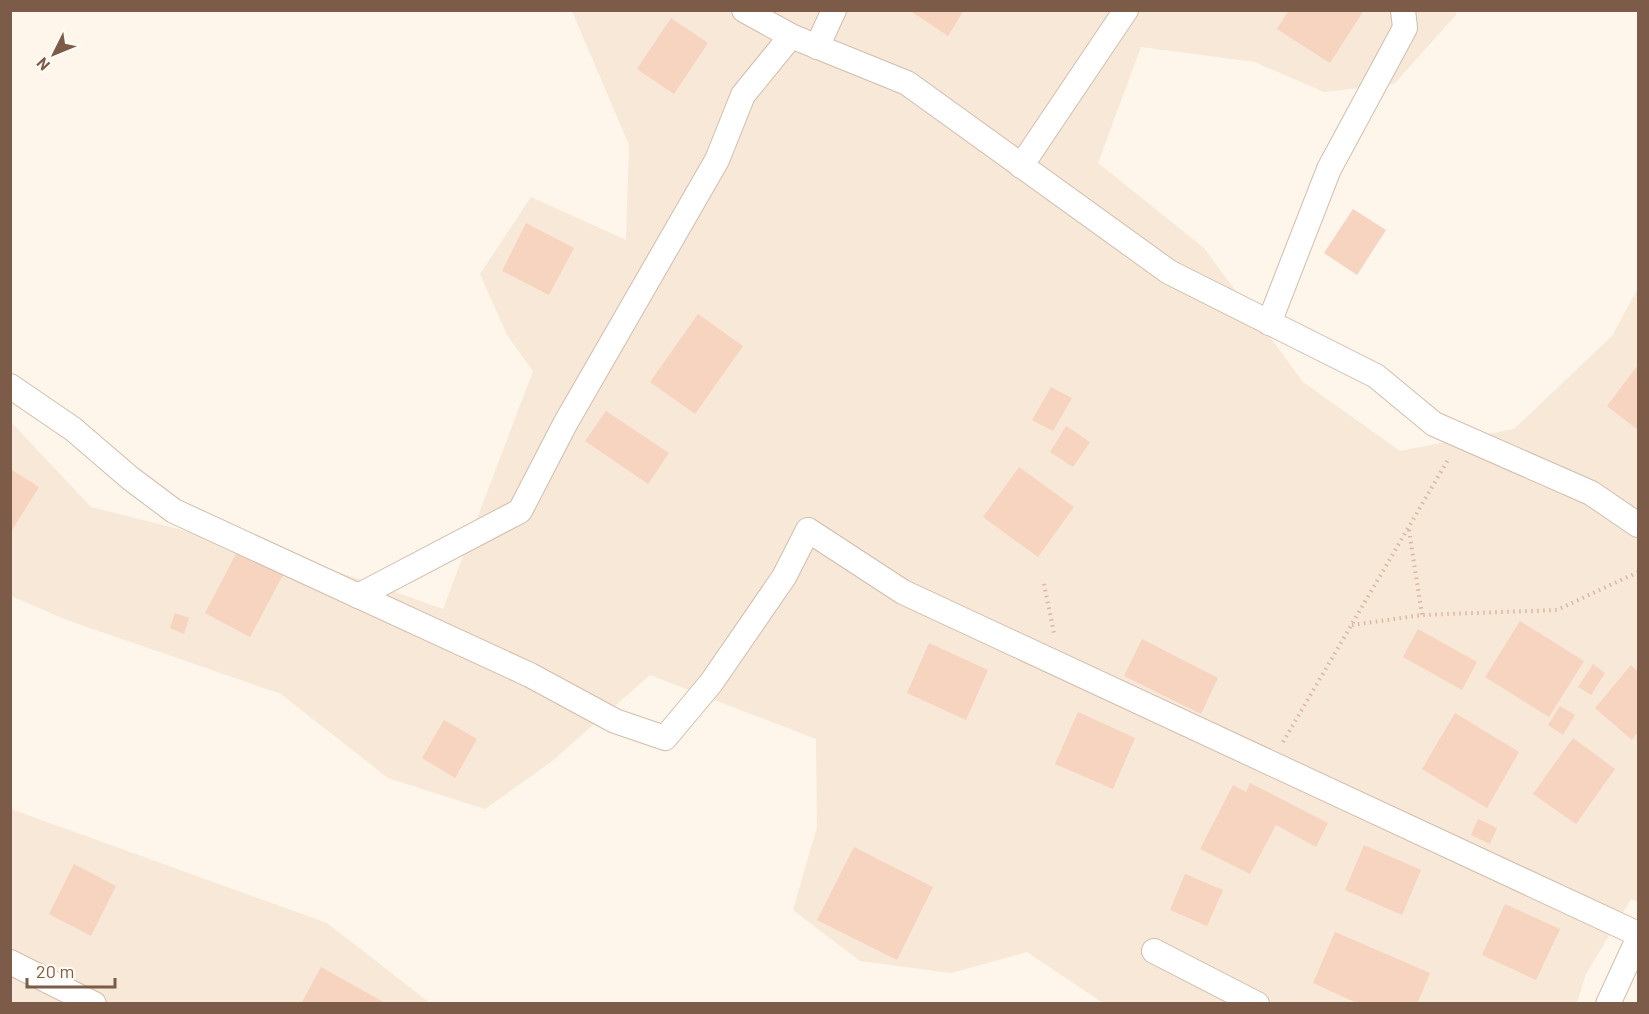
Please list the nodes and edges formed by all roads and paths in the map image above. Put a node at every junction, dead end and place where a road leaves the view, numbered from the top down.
1 (744, 10) edge
2 (834, 10) edge
3 (1126, 10) edge
4 (1403, 10) edge
5 (791, 36) junction
6 (817, 47) junction
7 (1021, 166) junction
8 (1269, 322) junction
9 (10, 386) edge
10 (1462, 436) junction
11 (1638, 525) edge
12 (1409, 528) junction
13 (1638, 572) edge
14 (1044, 584) dead end
15 (358, 596) junction
16 (1422, 615) junction
17 (1352, 625) junction
18 (1061, 666) junction
19 (1271, 763) junction
20 (1638, 934) edge
21 (1638, 939) edge
22 (1154, 951) dead end
23 (10, 962) edge
24 (94, 1004) edge
25 (1257, 1004) edge
26 (1608, 1004) edge

1 - 5 street
2 - 6 street
3 - 7 street
4 - 8 street
5 - 6 street
5 - 15 street
6 - 7 street
7 - 8 street
8 - 10 street
9 - 15 street
10 - 11 street
10 - 12 path
12 - 16 path
12 - 17 path
13 - 16 path
14 - 18 path
15 - 18 street
16 - 17 path
17 - 19 path
18 - 19 street
19 - 20 street
21 - 26 street
22 - 25 street
23 - 24 street

